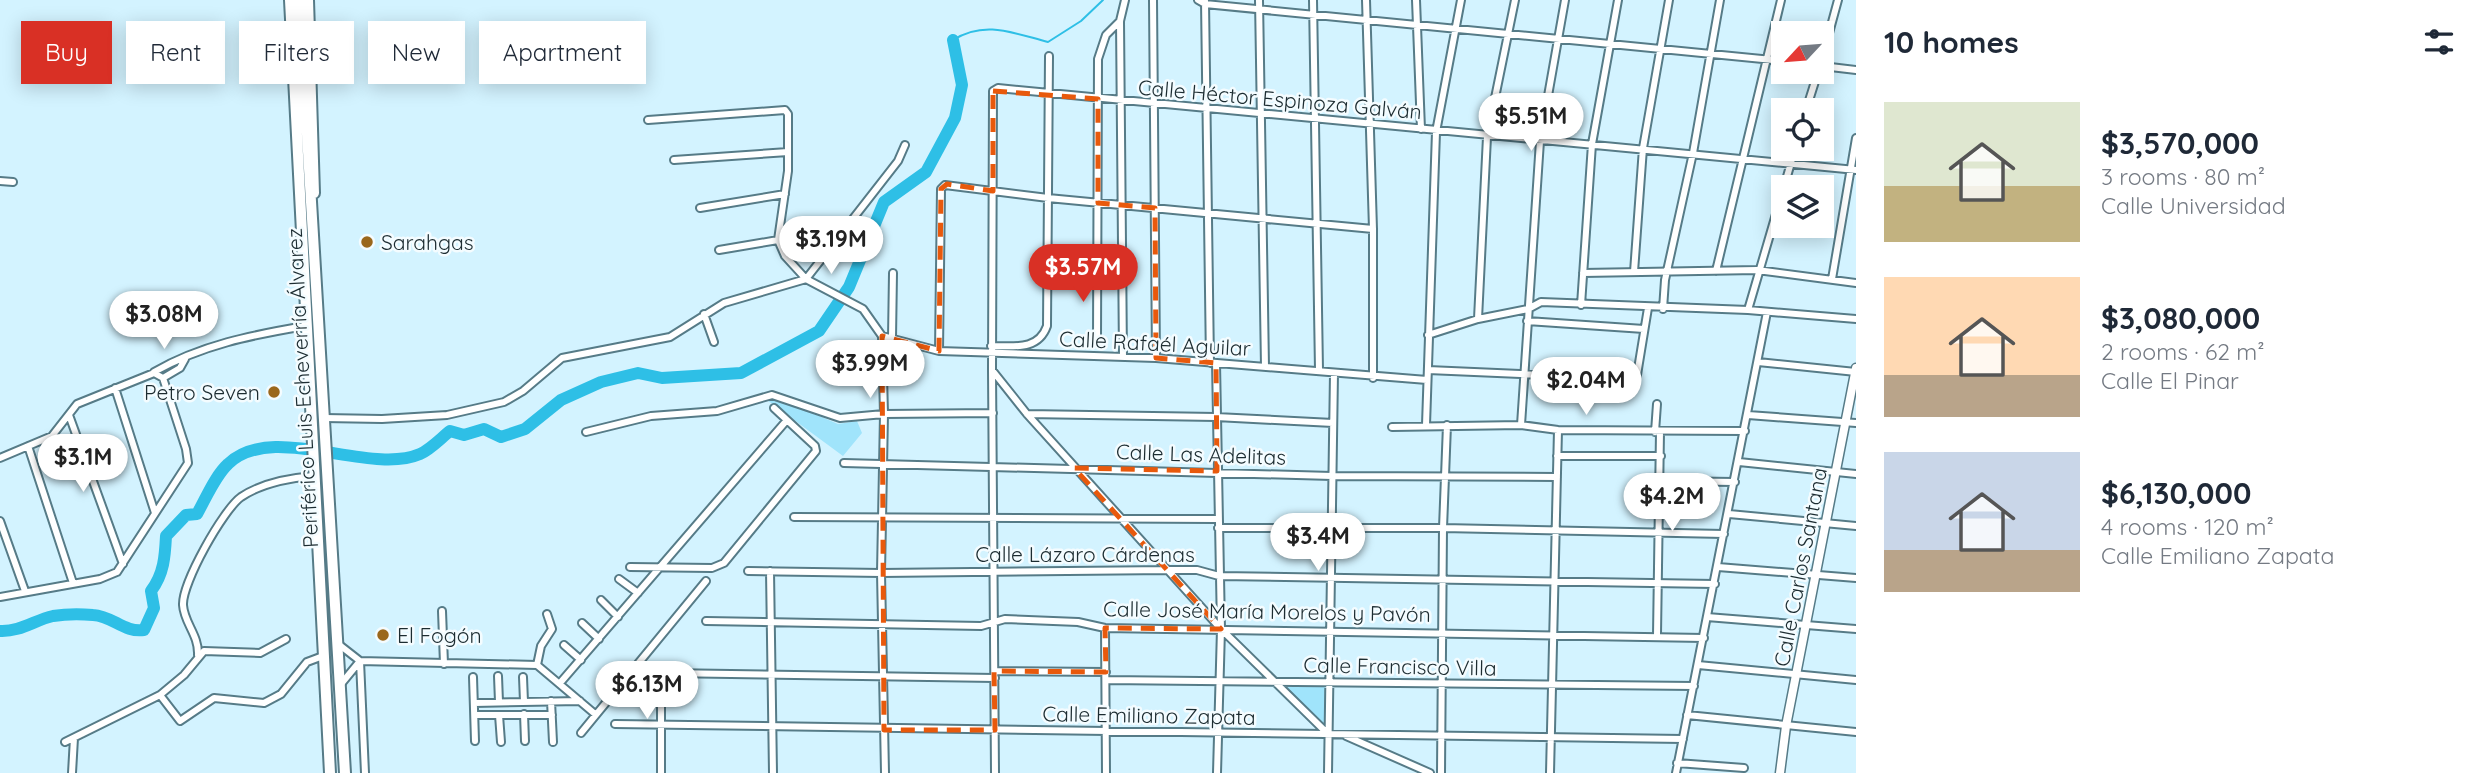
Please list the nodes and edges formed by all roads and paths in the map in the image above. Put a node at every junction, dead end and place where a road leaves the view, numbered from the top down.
1 (284, 0) edge
2 (290, 0) edge
3 (299, 0) edge
4 (308, 0) edge
5 (1125, 0) edge
6 (1153, 0) edge
7 (1198, 0) edge
8 (1313, 0) edge
9 (1366, 0) edge
10 (1416, 0) edge
11 (1461, 0) edge
12 (1515, 0) edge
13 (1565, 0) edge
14 (1618, 0) edge
15 (1669, 0) edge
16 (1720, 0) edge
17 (1781, 0) edge
18 (1838, 0) edge
19 (1205, 2) edge
20 (1259, 4) edge
21 (1313, 15) junction
22 (1367, 20) junction
23 (1120, 21) junction
24 (1832, 21) edge
25 (1417, 24) junction
26 (1456, 28) junction
27 (1507, 34) junction
28 (1559, 39) junction
29 (1608, 44) junction
30 (1659, 47) junction
31 (1711, 52) junction
32 (1049, 56) dead end
33 (1769, 59) junction
34 (1834, 67) edge
35 (1856, 70) edge
36 (1049, 93) junction
37 (1098, 99) junction
38 (1122, 102) junction
39 (1153, 104) junction
40 (1208, 110) junction
41 (1261, 114) junction
42 (1315, 119) junction
43 (648, 120) dead end
44 (1371, 124) junction
45 (1422, 130) junction
46 (1436, 132) junction
47 (1487, 136) junction
48 (1856, 138) edge
49 (1540, 141) junction
50 (1592, 144) junction
51 (905, 145) dead end
52 (1643, 148) junction
53 (788, 152) junction
54 (1693, 153) junction
55 (1743, 157) junction
56 (302, 158) junction
57 (674, 160) dead end
58 (1791, 162) junction
59 (1853, 170) edge
60 (0, 181) edge
61 (13, 182) dead end
62 (993, 191) junction
63 (785, 194) junction
64 (1048, 198) junction
65 (1098, 203) junction
66 (310, 205) junction
67 (1122, 205) junction
68 (700, 208) dead end
69 (1155, 208) junction
70 (1209, 211) junction
71 (1263, 218) junction
72 (1317, 223) junction
73 (1373, 229) junction
74 (302, 230) junction
75 (778, 240) junction
76 (719, 250) dead end
77 (1757, 270) junction
78 (1716, 271) junction
79 (1634, 272) junction
80 (1583, 273) junction
81 (1667, 273) junction
82 (894, 274) dead end
83 (806, 279) junction
84 (1832, 279) junction
85 (1856, 283) edge
86 (1581, 305) junction
87 (1648, 307) junction
88 (1528, 309) junction
89 (1663, 309) junction
90 (1748, 310) junction
91 (1767, 312) junction
92 (704, 314) junction
93 (1478, 319) junction
94 (1856, 319) edge
95 (1527, 321) junction
96 (305, 326) junction
97 (1644, 329) junction
98 (1428, 335) junction
99 (882, 336) junction
100 (892, 338) junction
101 (1097, 341) dead end
102 (714, 342) dead end
103 (991, 349) junction
104 (939, 351) junction
105 (1123, 357) junction
106 (1156, 358) junction
107 (185, 359) junction
108 (1758, 362) junction
109 (1213, 363) junction
110 (1265, 367) junction
111 (1428, 369) junction
112 (992, 370) junction
113 (1319, 370) junction
114 (1856, 371) edge
115 (1523, 372) junction
116 (154, 373) junction
117 (1334, 373) junction
118 (1374, 377) junction
119 (163, 378) junction
120 (1427, 380) junction
121 (115, 388) junction
122 (1657, 404) dead end
123 (774, 408) dead end
124 (993, 413) junction
125 (884, 414) junction
126 (1027, 414) junction
127 (69, 415) junction
128 (1748, 415) junction
129 (1216, 417) junction
130 (324, 418) junction
131 (787, 420) junction
132 (1846, 422) junction
133 (1333, 423) junction
134 (1856, 423) edge
135 (1426, 425) junction
136 (1447, 425) junction
137 (1521, 425) junction
138 (1392, 427) dead end
139 (1558, 429) junction
140 (1745, 431) junction
141 (586, 432) dead end
142 (1658, 432) junction
143 (28, 446) junction
144 (1557, 456) junction
145 (1661, 456) junction
146 (0, 458) edge
147 (1739, 462) junction
148 (844, 463) dead end
149 (883, 465) junction
150 (994, 466) junction
151 (1074, 468) junction
152 (313, 470) junction
153 (1217, 471) junction
154 (1837, 472) junction
155 (1856, 474) edge
156 (1332, 476) junction
157 (1444, 477) junction
158 (1557, 477) junction
159 (1660, 481) junction
160 (1735, 482) junction
161 (155, 513) junction
162 (1728, 514) junction
163 (881, 516) junction
164 (993, 516) junction
165 (794, 517) dead end
166 (1121, 517) junction
167 (1217, 519) junction
168 (0, 521) edge
169 (1826, 523) junction
170 (1856, 526) edge
171 (1332, 527) junction
172 (1218, 528) junction
173 (1443, 528) junction
174 (1557, 530) junction
175 (1659, 532) junction
176 (1724, 534) junction
177 (123, 564) junction
178 (661, 566) junction
179 (630, 567) dead end
180 (1718, 567) junction
181 (748, 570) dead end
182 (1169, 570) junction
183 (770, 571) junction
184 (992, 571) junction
185 (881, 573) junction
186 (1816, 575) junction
187 (1219, 576) junction
188 (1856, 578) edge
189 (619, 579) dead end
190 (1331, 579) junction
191 (1443, 580) junction
192 (706, 582) dead end
193 (1556, 582) junction
194 (73, 583) junction
195 (1658, 584) junction
196 (1715, 584) junction
197 (25, 591) junction
198 (638, 593) junction
199 (0, 597) edge
200 (600, 600) dead end
201 (442, 611) dead end
202 (547, 614) dead end
203 (618, 617) junction
204 (1707, 617) junction
205 (706, 621) dead end
206 (771, 622) junction
207 (582, 623) dead end
208 (992, 624) junction
209 (1806, 625) junction
210 (883, 626) junction
211 (1105, 628) junction
212 (1220, 629) junction
213 (1856, 629) edge
214 (1330, 631) junction
215 (1441, 632) junction
216 (1554, 635) junction
217 (1657, 635) junction
218 (1704, 638) junction
219 (286, 639) dead end
220 (599, 639) junction
221 (336, 642) junction
222 (564, 645) dead end
223 (198, 655) junction
224 (323, 656) junction
225 (581, 660) junction
226 (360, 661) junction
227 (444, 664) junction
228 (537, 665) junction
229 (1698, 665) junction
230 (1797, 674) junction
231 (772, 675) junction
232 (995, 675) junction
233 (498, 676) dead end
234 (1106, 676) junction
235 (472, 677) dead end
236 (523, 677) dead end
237 (885, 677) junction
238 (1856, 680) edge
239 (1218, 681) junction
240 (1274, 681) junction
241 (560, 683) junction
242 (1330, 683) junction
243 (1441, 686) junction
244 (1552, 686) junction
245 (1694, 686) junction
246 (339, 687) junction
247 (160, 695) junction
248 (551, 701) junction
249 (580, 701) junction
250 (499, 702) junction
251 (524, 702) junction
252 (474, 703) junction
253 (524, 714) junction
254 (595, 714) junction
255 (475, 715) junction
256 (499, 715) junction
257 (552, 715) junction
258 (1687, 715) junction
259 (615, 724) dead end
260 (661, 724) junction
261 (1786, 726) junction
262 (773, 727) junction
263 (884, 730) junction
264 (995, 730) junction
265 (1105, 732) junction
266 (1856, 732) edge
267 (581, 733) dead end
268 (1217, 733) junction
269 (1328, 734) junction
270 (1344, 735) junction
271 (1440, 737) junction
272 (74, 738) junction
273 (1551, 738) junction
274 (1683, 739) junction
275 (475, 741) dead end
276 (525, 741) dead end
277 (65, 742) dead end
278 (500, 742) dead end
279 (553, 742) dead end
280 (1677, 764) junction
281 (1744, 768) dead end
282 (72, 773) edge
283 (330, 773) edge
284 (345, 773) edge
285 (365, 773) edge
286 (661, 773) edge
287 (773, 773) edge
288 (885, 773) edge
289 (995, 773) edge
290 (1106, 773) edge
291 (1217, 773) edge
292 (1328, 773) edge
293 (1430, 773) edge
294 (1441, 773) edge
295 (1550, 773) edge
296 (1676, 773) edge
297 (1780, 773) edge

1 - 74 highway
2 - 56 highway, Periférico Luis Echeverría Álvarez
3 - 56 highway, Periférico Luis Echeverría Álvarez
4 - 66 highway
5 - 23 street
6 - 39 street
7 - 19 street
8 - 21 street
9 - 22 street
10 - 25 street
11 - 26 street
12 - 27 street
13 - 28 street
14 - 29 street
15 - 30 street
16 - 31 street
17 - 33 street
18 - 24 street
19 - 20 street
19 - 40 street
20 - 21 street
20 - 41 street
21 - 22 street
21 - 42 street
22 - 25 street
22 - 44 street
23 - 37 street
23 - 38 street
25 - 26 street
25 - 45 street
26 - 27 street
26 - 46 street
27 - 28 street
27 - 47 street
28 - 29 street
28 - 49 street
29 - 30 street
29 - 50 street
30 - 31 street
30 - 52 street
31 - 33 street
31 - 54 street
32 - 36 street
33 - 55 street
34 - 35 street
36 - 37 street, Calle Héctor Espinoza Galván
36 - 62 street, Calle Héctor Espinoza Galván
36 - 64 street
37 - 38 street, Calle Héctor Espinoza Galván
37 - 65 street
38 - 39 street, Calle Héctor Espinoza Galván
38 - 67 street
39 - 40 street, Calle Héctor Espinoza Galván
39 - 69 street
40 - 41 street, Calle Héctor Espinoza Galván
40 - 70 street
41 - 42 street, Calle Héctor Espinoza Galván
41 - 71 street
42 - 44 street, Calle Héctor Espinoza Galván
42 - 72 street
43 - 53 street
44 - 45 street, Calle Héctor Espinoza Galván
44 - 73 street
45 - 46 street, Calle Héctor Espinoza Galván
46 - 47 street, Calle Héctor Espinoza Galván
46 - 98 street
47 - 49 street, Calle Héctor Espinoza Galván
47 - 93 street
48 - 59 street
49 - 50 street, Calle Héctor Espinoza Galván
49 - 88 street
50 - 52 street, Calle Héctor Espinoza Galván
50 - 80 street
51 - 83 street
52 - 54 street, Calle Héctor Espinoza Galván
52 - 79 street
53 - 57 street
53 - 63 street
54 - 55 street, Calle Héctor Espinoza Galván
54 - 81 street
55 - 58 street, Calle Héctor Espinoza Galván
55 - 78 street
56 - 66 highway, Periférico Luis Echeverría Álvarez
56 - 74 highway, Periférico Luis Echeverría Álvarez
58 - 59 street, Calle Héctor Espinoza Galván
58 - 77 street
59 - 84 street
60 - 61 street
62 - 64 street
62 - 103 street
62 - 104 street
63 - 68 street
63 - 75 street
64 - 65 street
64 - 103 street
65 - 67 street
65 - 101 street
66 - 130 highway, Periférico Luis Echeverría Álvarez
67 - 69 street
67 - 105 street
69 - 70 street
69 - 106 street
70 - 71 street
70 - 109 street
71 - 72 street
71 - 110 street
72 - 73 street
72 - 113 street
73 - 118 street
74 - 96 highway, Periférico Luis Echeverría Álvarez
75 - 76 street
75 - 83 street
77 - 78 street
77 - 84 street
77 - 90 street
78 - 81 street
79 - 80 street
79 - 81 street
80 - 86 street
81 - 89 street
82 - 100 street
83 - 92 street
83 - 99 street
84 - 85 street
86 - 87 street
86 - 88 street
87 - 89 street
87 - 97 street
88 - 93 street
88 - 95 street
89 - 90 street
90 - 91 street
91 - 94 street
91 - 108 street
92 - 102 street
92 - 130 street
93 - 98 street
95 - 97 street
95 - 115 street
96 - 107 street
96 - 152 highway, Periférico Luis Echeverría Álvarez
97 - 115 street
98 - 111 street
99 - 100 street, Calle Rafaél Aguilar
99 - 125 street
100 - 104 street, Calle Rafaél Aguilar
103 - 104 street, Calle Rafaél Aguilar
103 - 105 street, Calle Rafaél Aguilar
103 - 112 street
105 - 106 street, Calle Rafaél Aguilar
106 - 109 street, Calle Rafaél Aguilar
107 - 116 street
107 - 119 street
108 - 114 street
108 - 128 street
109 - 110 street, Calle Rafaél Aguilar
109 - 129 street
110 - 113 street, Calle Rafaél Aguilar
111 - 115 street
111 - 120 street
112 - 124 street
112 - 126 street
113 - 117 street, Calle Rafaél Aguilar
114 - 132 street, Calle Carlos Santana
115 - 137 street
116 - 119 street
116 - 121 street
117 - 118 street, Calle Rafaél Aguilar
117 - 133 street
118 - 120 street, Calle Rafaél Aguilar
119 - 161 street
120 - 135 street
121 - 127 street
121 - 161 street
122 - 142 street
123 - 131 street
124 - 125 street
124 - 150 street
125 - 141 street
125 - 149 street
126 - 129 street
126 - 151 street
127 - 143 street
127 - 177 street
128 - 132 street
128 - 140 street
129 - 133 street
129 - 153 street
130 - 221 highway, Periférico Luis Echeverría Álvarez
131 - 178 street
131 - 178 street
132 - 134 street
132 - 154 street, Calle Carlos Santana
133 - 156 street
135 - 136 street
135 - 138 street
136 - 137 street
136 - 157 street
137 - 139 street
139 - 142 street
139 - 144 street
140 - 142 street
140 - 147 street
142 - 145 street
143 - 146 street
143 - 194 street
144 - 145 street
144 - 158 street
145 - 159 street
147 - 154 street
147 - 160 street
148 - 149 street, Calle Las Adelitas
149 - 150 street, Calle Las Adelitas
149 - 163 street
150 - 151 street, Calle Las Adelitas
150 - 164 street
151 - 153 street, Calle Las Adelitas
151 - 166 street
152 - 223 street
152 - 224 highway, Periférico Luis Echeverría Álvarez
153 - 156 street, Calle Las Adelitas
153 - 167 street
154 - 155 street
154 - 169 street, Calle Carlos Santana
156 - 157 street, Calle Las Adelitas
156 - 171 street
157 - 158 street, Calle Las Adelitas
157 - 173 street
158 - 174 street
159 - 160 street
159 - 175 street
160 - 162 street
161 - 177 street
162 - 169 street
162 - 176 street
163 - 164 street
163 - 165 street
163 - 185 street
164 - 166 street
164 - 184 street
166 - 167 street
166 - 182 street
167 - 172 street
168 - 197 street
169 - 170 street
169 - 186 street, Calle Carlos Santana
171 - 172 street
171 - 173 street
171 - 190 street
172 - 187 street
173 - 174 street
173 - 191 street
174 - 175 street
174 - 193 street
175 - 176 street
175 - 195 street
176 - 180 street
177 - 194 street
178 - 179 street
178 - 198 street
180 - 186 street
180 - 196 street
181 - 183 street, Calle Lázaro Cárdenas
182 - 184 street, Calle Lázaro Cárdenas
182 - 187 street, Calle Lázaro Cárdenas
182 - 212 street
183 - 185 street, Calle Lázaro Cárdenas
183 - 206 street
184 - 185 street, Calle Lázaro Cárdenas
184 - 208 street
185 - 210 street
186 - 188 street
186 - 209 street, Calle Carlos Santana
187 - 190 street, Calle Lázaro Cárdenas
187 - 212 street
189 - 198 street
190 - 191 street, Calle Lázaro Cárdenas
190 - 214 street
191 - 193 street, Calle Lázaro Cárdenas
191 - 215 street
192 - 254 street
193 - 195 street, Calle Lázaro Cárdenas
193 - 216 street
194 - 197 street
195 - 196 street, Calle Lázaro Cárdenas
195 - 217 street
196 - 204 street
197 - 199 street
198 - 203 street
200 - 203 street
201 - 227 street
202 - 228 street
203 - 220 street
204 - 209 street
204 - 218 street
205 - 206 street, Calle José María Morelos y Pavón
206 - 210 street, Calle José María Morelos y Pavón
206 - 231 street
207 - 220 street
208 - 210 street, Calle José María Morelos y Pavón
208 - 211 street, Calle José María Morelos y Pavón
208 - 232 street
209 - 213 street
209 - 230 street, Calle Carlos Santana
210 - 237 street
211 - 212 street, Calle José María Morelos y Pavón
211 - 234 street
212 - 214 street, Calle José María Morelos y Pavón
212 - 239 street
212 - 240 street
214 - 215 street, Calle José María Morelos y Pavón
214 - 242 street
215 - 216 street, Calle José María Morelos y Pavón
215 - 243 street
216 - 217 street, Calle José María Morelos y Pavón
216 - 244 street
217 - 218 street, Calle José María Morelos y Pavón
218 - 229 street
219 - 223 street
220 - 225 street
221 - 226 street
221 - 246 highway, Periférico Luis Echeverría Álvarez
222 - 225 street
223 - 247 street
224 - 247 street
224 - 283 highway, Periférico Luis Echeverría Álvarez
225 - 241 street
226 - 227 street
226 - 246 street
226 - 285 street
227 - 228 street
228 - 241 street
229 - 230 street
229 - 245 street
230 - 238 street
230 - 261 street, Calle Carlos Santana
231 - 237 street, Calle Francisco Villa
231 - 260 street, Calle Francisco Villa
231 - 262 street
232 - 234 street, Calle Francisco Villa
232 - 237 street, Calle Francisco Villa
232 - 264 street
233 - 250 street
234 - 239 street, Calle Francisco Villa
234 - 265 street
235 - 252 street
236 - 251 street
237 - 263 street
239 - 240 street, Calle Francisco Villa
239 - 268 street
240 - 242 street, Calle Francisco Villa
240 - 269 street
241 - 249 street
242 - 243 street, Calle Francisco Villa
242 - 269 street
243 - 244 street, Calle Francisco Villa
243 - 271 street
244 - 245 street, Calle Francisco Villa
244 - 273 street
245 - 258 street
246 - 284 highway, Periférico Luis Echeverría Álvarez
247 - 272 street
248 - 249 street
248 - 251 street
248 - 257 street
249 - 254 street
250 - 251 street
250 - 252 street
252 - 255 street
253 - 256 street
253 - 257 street
253 - 276 street
254 - 267 street
255 - 256 street
255 - 275 street
256 - 278 street
257 - 279 street
258 - 261 street
258 - 274 street
259 - 260 street, Calle Emiliano Zapata
260 - 262 street, Calle Emiliano Zapata
260 - 286 street
261 - 266 street
261 - 297 street, Calle Carlos Santana
262 - 263 street, Calle Emiliano Zapata
262 - 287 street
263 - 264 street, Calle Emiliano Zapata
263 - 288 street
264 - 265 street, Calle Emiliano Zapata
264 - 289 street
265 - 268 street, Calle Emiliano Zapata
265 - 290 street
268 - 269 street, Calle Emiliano Zapata
268 - 291 street
269 - 270 street, Calle Emiliano Zapata
269 - 292 street
270 - 271 street, Calle Emiliano Zapata
270 - 293 street
271 - 273 street, Calle Emiliano Zapata
271 - 294 street
272 - 277 street
272 - 282 street
273 - 274 street, Calle Emiliano Zapata
273 - 295 street
274 - 280 street
280 - 281 street
280 - 296 street

